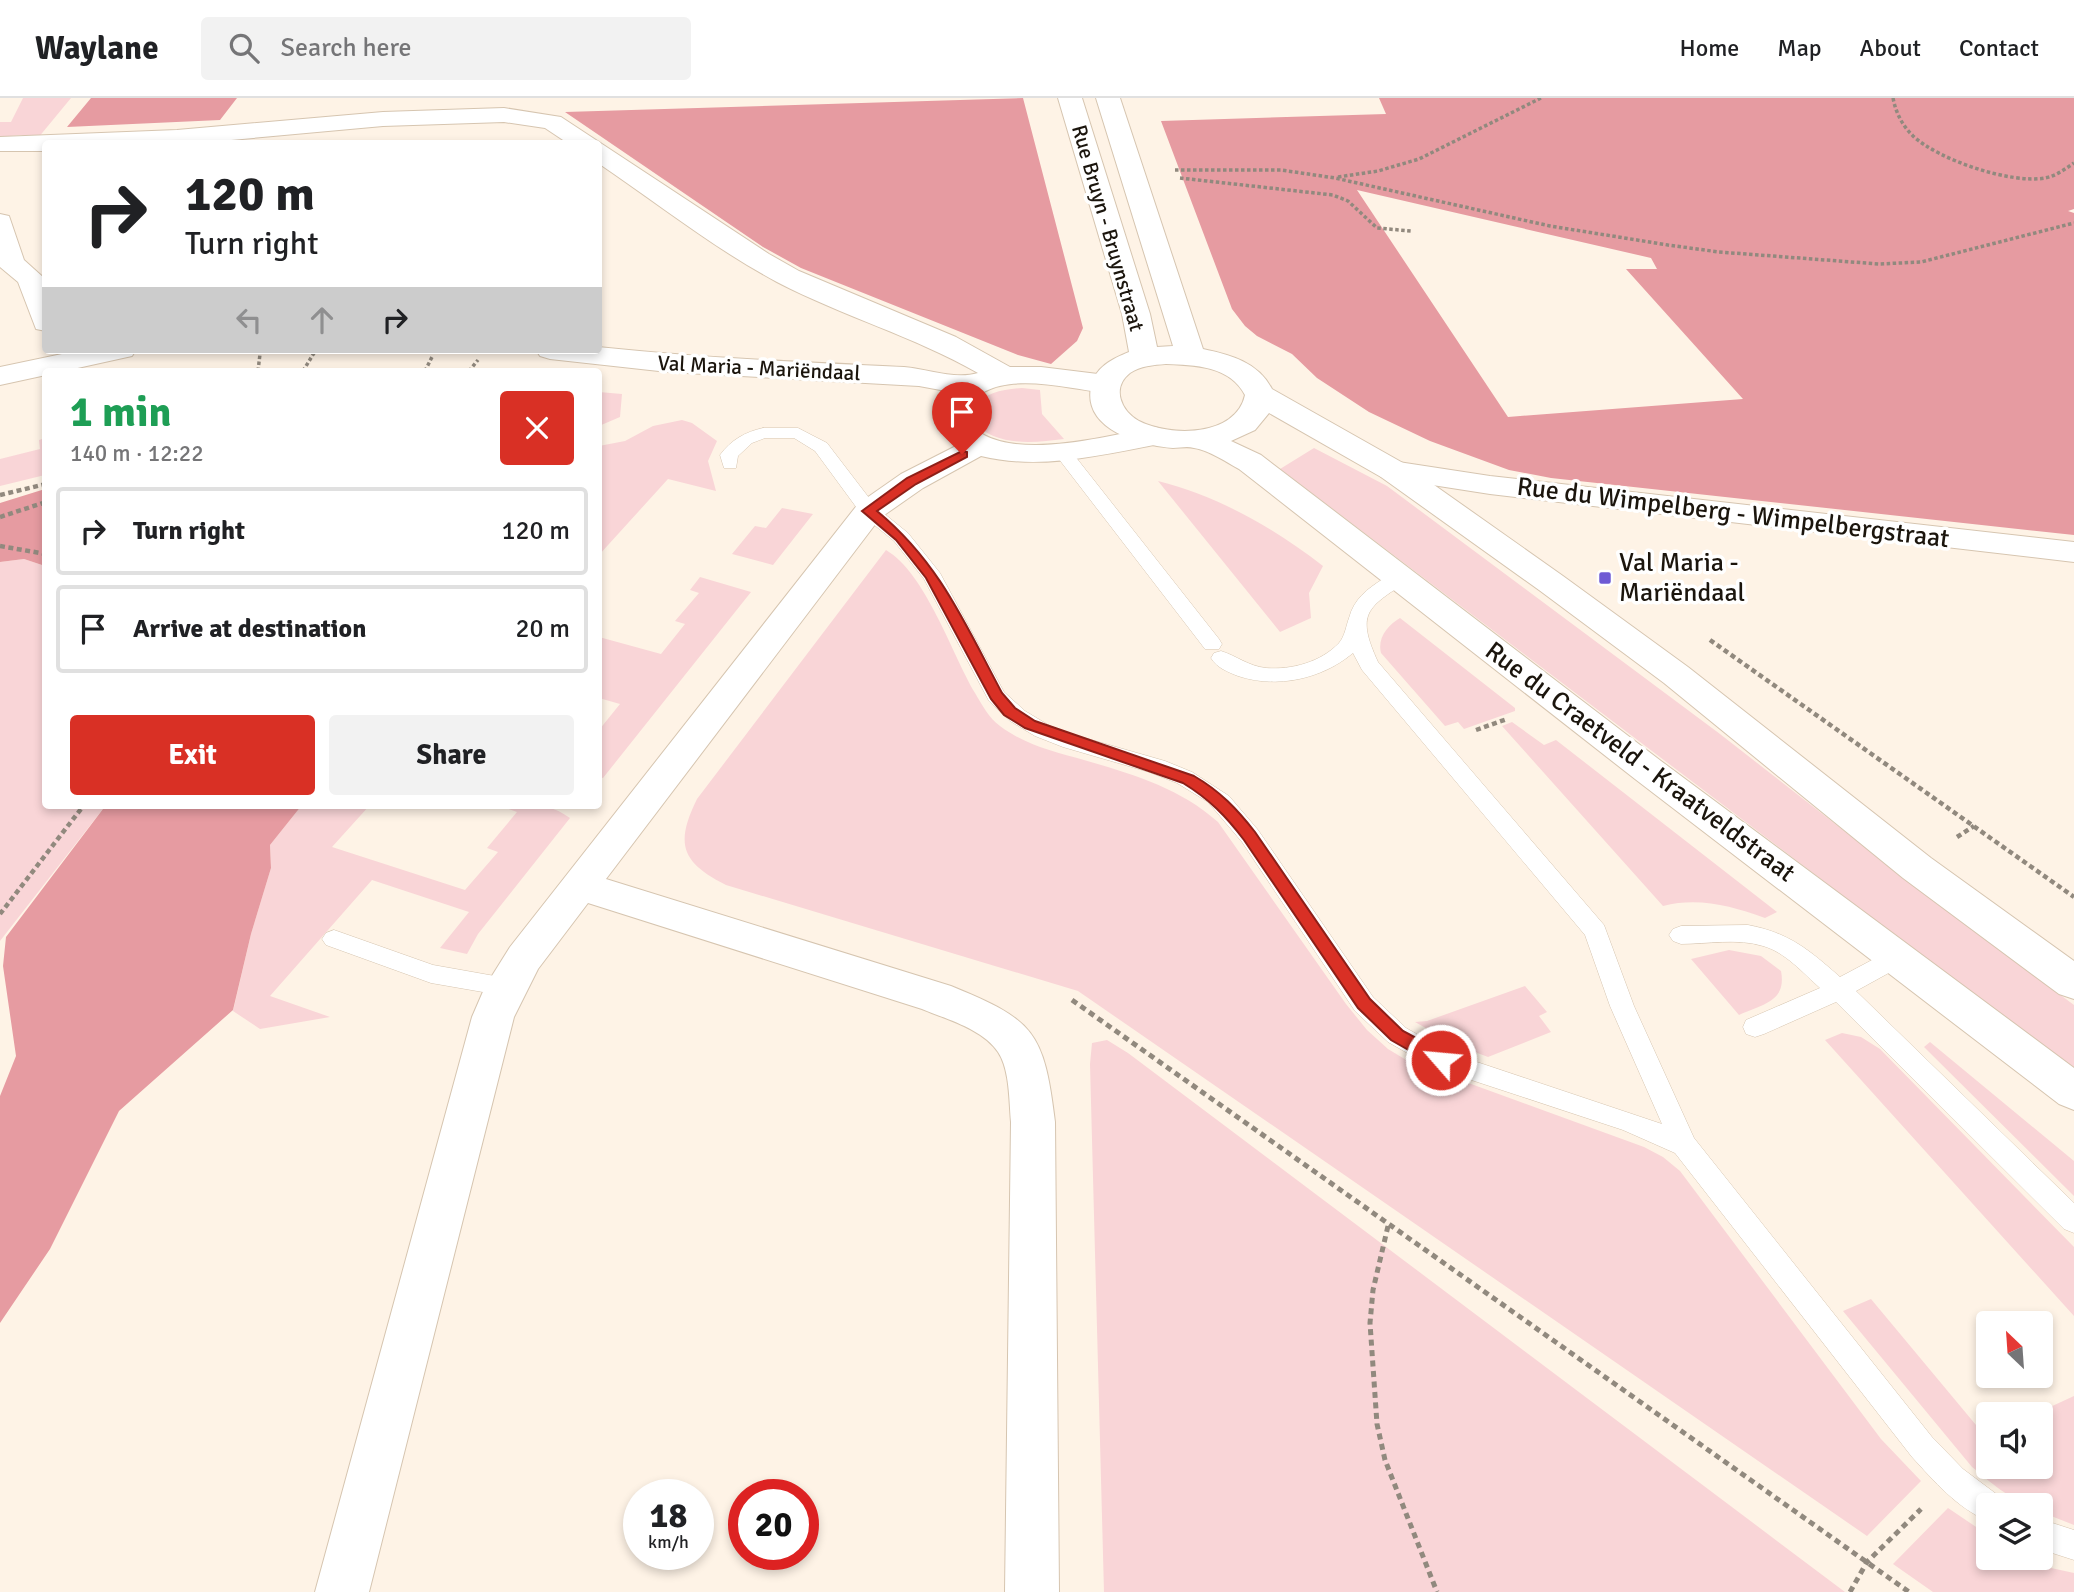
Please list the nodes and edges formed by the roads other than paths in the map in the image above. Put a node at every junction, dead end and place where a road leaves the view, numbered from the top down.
1 (1070, 98) edge
2 (1108, 98) edge
3 (119, 140) edge
4 (581, 140) edge
5 (41, 144) edge
6 (0, 145) edge
7 (602, 154) edge
8 (0, 222) edge
9 (42, 312) edge
10 (79, 354) edge
11 (588, 354) edge
12 (1190, 354) junction
13 (57, 356) edge
14 (1145, 358) junction
15 (1003, 375) junction
16 (0, 376) edge
17 (1106, 384) junction
18 (968, 386) junction
19 (1259, 395) junction
20 (1154, 436) junction
21 (1202, 439) junction
22 (978, 446) junction
23 (1060, 450) junction
24 (730, 464) dead end
25 (1392, 470) junction
26 (869, 511) junction
27 (2074, 552) edge
28 (1401, 577) junction
29 (1356, 636) junction
30 (581, 886) junction
31 (1681, 935) dead end
32 (334, 939) dead end
33 (1896, 958) junction
34 (2074, 983) edge
35 (506, 987) junction
36 (1839, 990) junction
37 (1755, 1027) dead end
38 (2074, 1092) edge
39 (1684, 1145) junction
40 (2074, 1221) edge
41 (1976, 1497) edge
42 (2053, 1538) edge
43 (2074, 1545) edge
44 (342, 1592) edge
45 (1032, 1592) edge

1 - 14 street, Rue Bruyn - Bruynstraat
2 - 12 street, Rue Bruyn - Bruynstraat
3 - 4 street
5 - 6 street
7 - 15 street
8 - 9 street
10 - 13 street
11 - 18 street, Val Maria - Mariëndaal
12 - 14 street
12 - 19 street
13 - 16 street
14 - 17 street
15 - 17 street, Val Maria - Mariëndaal
15 - 18 street, Val Maria - Mariëndaal
17 - 20 street, Rue du Craetveld - Kraatveldstraat
18 - 22 street
19 - 21 street, Rue du Craetveld - Kraatveldstraat
19 - 25 street
20 - 21 street, Rue du Craetveld - Kraatveldstraat
20 - 23 street
21 - 28 street, Rue du Craetveld - Kraatveldstraat
22 - 23 street
22 - 26 street
23 - 29 lane
24 - 26 lane
25 - 27 street, Rue du Wimpelberg - Wimpelbergstraat
25 - 34 street
26 - 30 street
26 - 39 lane
28 - 29 lane
28 - 33 street, Rue du Craetveld - Kraatveldstraat
29 - 39 lane
30 - 35 street
30 - 45 street
31 - 36 lane
32 - 35 lane
33 - 36 lane
33 - 38 street, Rue du Craetveld - Kraatveldstraat
35 - 44 street
36 - 37 lane
36 - 40 lane
39 - 41 lane
42 - 43 lane

